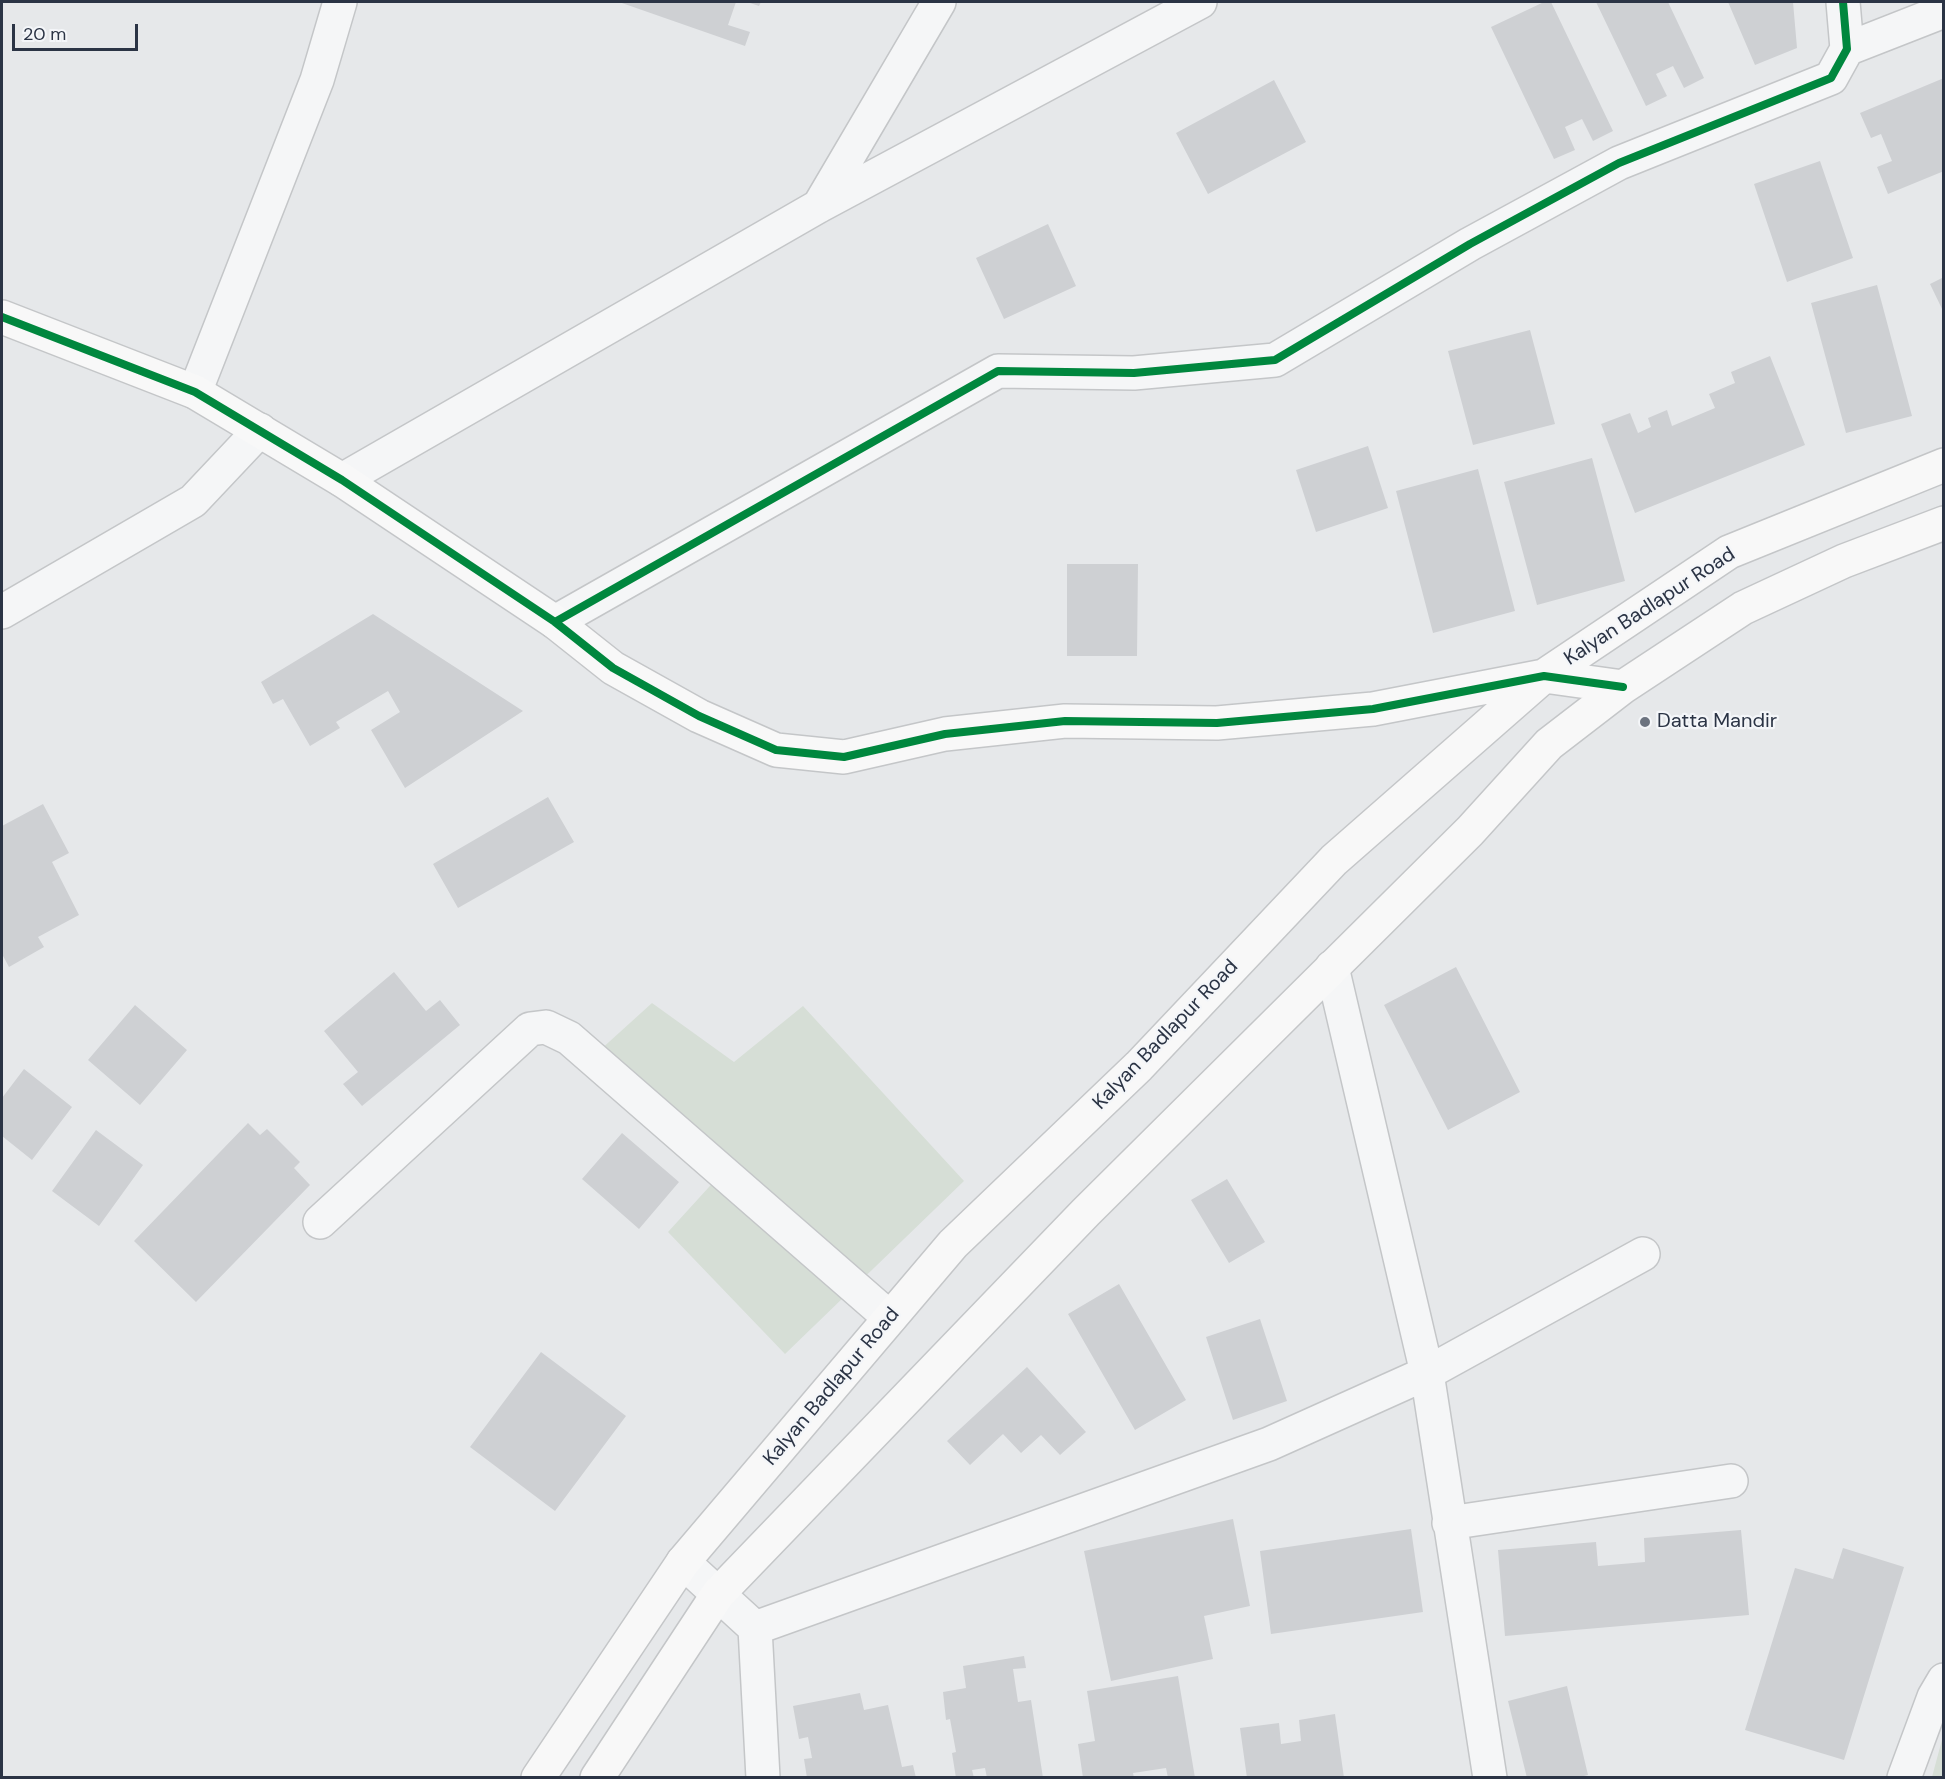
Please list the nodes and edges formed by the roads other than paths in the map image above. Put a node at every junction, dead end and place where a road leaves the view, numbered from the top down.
1 (340, 2) edge
2 (939, 2) edge
3 (1200, 2) edge
4 (1843, 2) edge
5 (1944, 11) edge
6 (1847, 49) junction
7 (819, 206) junction
8 (2, 317) edge
9 (195, 392) junction
10 (260, 430) junction
11 (1944, 465) edge
12 (342, 480) junction
13 (1944, 523) edge
14 (2, 612) edge
15 (555, 622) junction
16 (1544, 676) junction
17 (1623, 687) junction
18 (1332, 968) junction
19 (320, 1222) dead end
20 (1643, 1254) dead end
21 (890, 1318) junction
22 (1427, 1373) junction
23 (1731, 1481) dead end
24 (1449, 1523) junction
25 (683, 1562) junction
26 (718, 1594) junction
27 (755, 1628) junction
28 (1940, 1693) edge
29 (564, 1739) junction
30 (599, 1774) edge
31 (538, 1778) edge
32 (763, 1778) edge
33 (1490, 1778) edge
34 (1904, 1778) edge

1 - 9 street
2 - 7 street
3 - 7 street
4 - 6 street
5 - 6 street
6 - 15 street
7 - 12 street
8 - 9 main road
9 - 10 main road
10 - 12 main road
10 - 14 street
11 - 16 main road, Kalyan Badlapur Road
12 - 15 main road
13 - 17 main road
15 - 16 main road
16 - 17 main road
16 - 21 main road, Kalyan Badlapur Road
17 - 18 main road
18 - 22 street
18 - 26 main road
19 - 21 street
20 - 22 street
21 - 25 main road, Kalyan Badlapur Road
22 - 24 street
22 - 27 street
23 - 24 street
24 - 33 street
25 - 26 street
25 - 29 main road, Kalyan Badlapur Road
26 - 27 street
26 - 30 main road
27 - 32 street
28 - 34 street
29 - 30 main road
29 - 31 main road, Kalyan Badlapur Road

